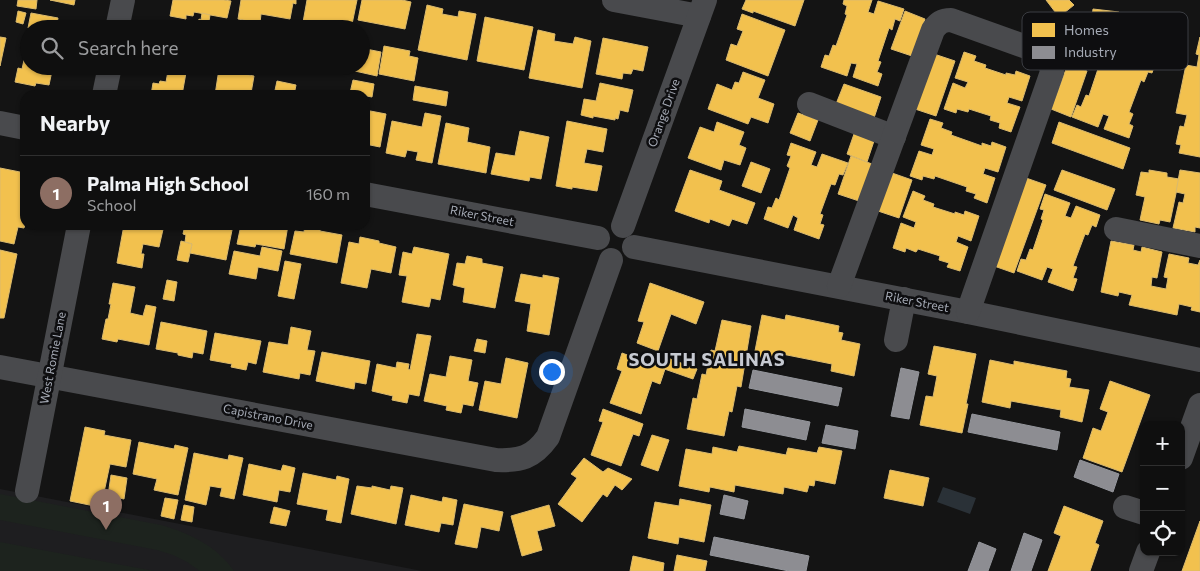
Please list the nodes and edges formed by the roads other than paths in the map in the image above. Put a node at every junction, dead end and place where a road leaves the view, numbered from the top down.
1 (614, 0) edge
2 (123, 1) edge
3 (702, 8) edge
4 (119, 20) edge
5 (1022, 44) edge
6 (1052, 70) edge
7 (108, 75) edge
8 (105, 90) edge
9 (809, 104) dead end
10 (0, 123) edge
11 (20, 127) edge
12 (894, 137) junction
13 (370, 195) edge
14 (623, 226) junction
15 (1116, 229) dead end
16 (78, 230) edge
17 (598, 238) junction
18 (1200, 246) edge
19 (634, 247) junction
20 (611, 260) junction
21 (839, 286) junction
22 (904, 299) junction
23 (968, 312) junction
24 (896, 340) dead end
25 (1200, 359) edge
26 (0, 367) edge
27 (1200, 368) edge
28 (49, 377) junction
29 (1200, 405) edge
30 (1185, 447) edge
31 (27, 491) dead end
32 (1147, 556) edge
33 (1141, 571) edge

1 - 3 street
2 - 4 street
3 - 14 street, Orange Drive
5 - 12 street
6 - 23 street
7 - 8 street
9 - 12 street
10 - 11 street
12 - 21 street
13 - 17 street, Riker Street
14 - 17 street
14 - 19 street
15 - 18 street
16 - 28 street, West Romie Lane
17 - 20 street
19 - 20 street
19 - 21 street, Riker Street
20 - 28 street, Capistrano Drive
21 - 22 street, Riker Street
22 - 23 street, Riker Street
22 - 24 street
23 - 25 street, Riker Street
25 - 27 street
26 - 28 street, Capistrano Drive
28 - 31 street, West Romie Lane
29 - 30 street
32 - 33 street

